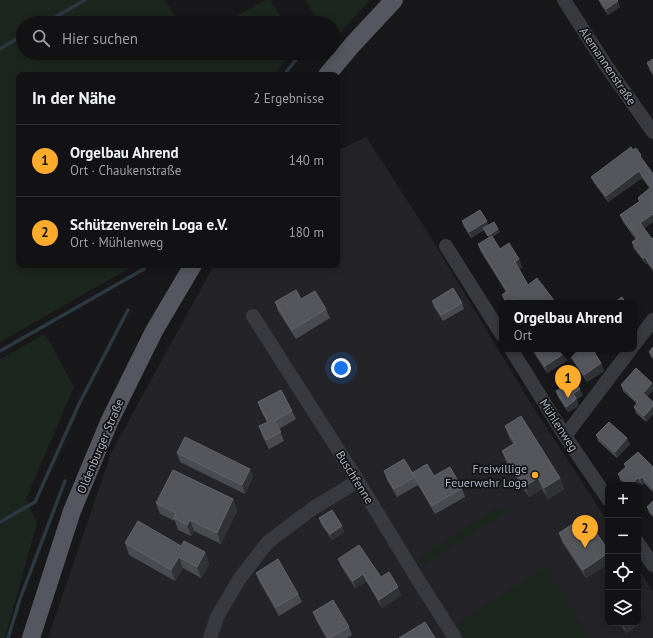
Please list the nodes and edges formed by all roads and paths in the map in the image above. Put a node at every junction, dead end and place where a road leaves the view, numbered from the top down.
1 (394, 0) edge
2 (564, 0) edge
3 (330, 72) edge
4 (653, 132) edge
5 (446, 246) dead end
6 (190, 268) edge
7 (254, 316) dead end
8 (653, 320) edge
9 (499, 330) edge
10 (637, 342) edge
11 (513, 352) edge
12 (629, 352) edge
13 (566, 436) junction
14 (358, 481) junction
15 (605, 494) edge
16 (641, 547) edge
17 (653, 565) edge
18 (31, 638) edge
19 (210, 638) edge
20 (455, 638) edge

1 - 3 main road
2 - 4 street, Alemannenstraße
5 - 9 street
6 - 18 main road, Oldenburger Straße
7 - 14 street, Buschfenne
8 - 10 street
11 - 13 street, Mühlenweg
12 - 13 street
13 - 15 street, Mühlenweg
14 - 19 street
14 - 20 street, Buschfenne
16 - 17 street

